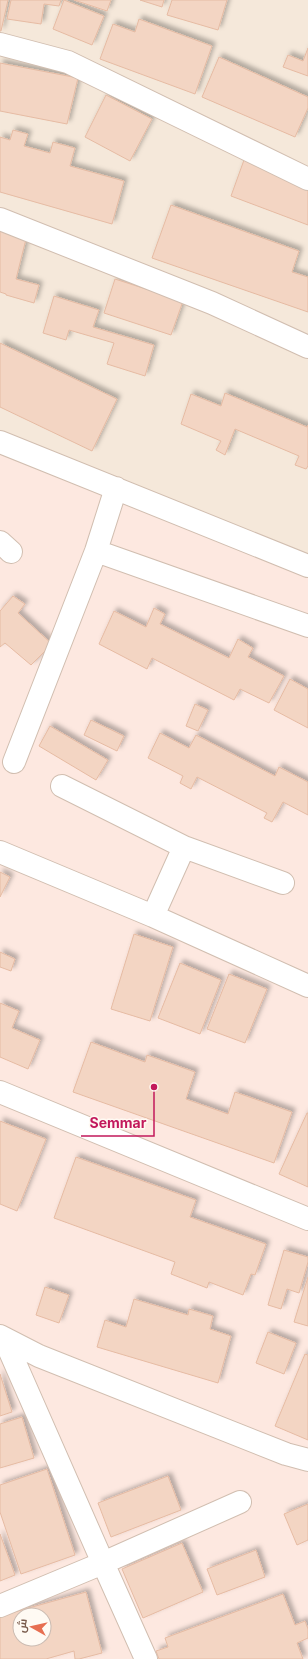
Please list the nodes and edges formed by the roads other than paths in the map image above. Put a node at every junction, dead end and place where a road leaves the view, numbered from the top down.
1 (0, 44) edge
2 (308, 179) edge
3 (0, 219) edge
4 (308, 347) edge
5 (0, 442) edge
6 (116, 488) junction
7 (96, 551) junction
8 (308, 566) edge
9 (308, 626) edge
10 (14, 762) dead end
11 (62, 786) dead end
12 (184, 847) junction
13 (0, 852) edge
14 (283, 884) dead end
15 (153, 916) junction
16 (308, 986) edge
17 (0, 1092) edge
18 (308, 1219) edge
19 (2, 1337) edge
20 (308, 1460) edge
21 (240, 1502) dead end
22 (103, 1563) junction
23 (0, 1606) edge
24 (146, 1659) edge

1 - 2 street
3 - 4 street
5 - 6 street
6 - 7 street
6 - 8 street
7 - 9 street
7 - 10 street
11 - 12 street
12 - 14 street
12 - 15 street
13 - 15 street
15 - 16 street
17 - 18 street
19 - 20 street
19 - 22 street
21 - 22 street
22 - 23 street
22 - 24 street

